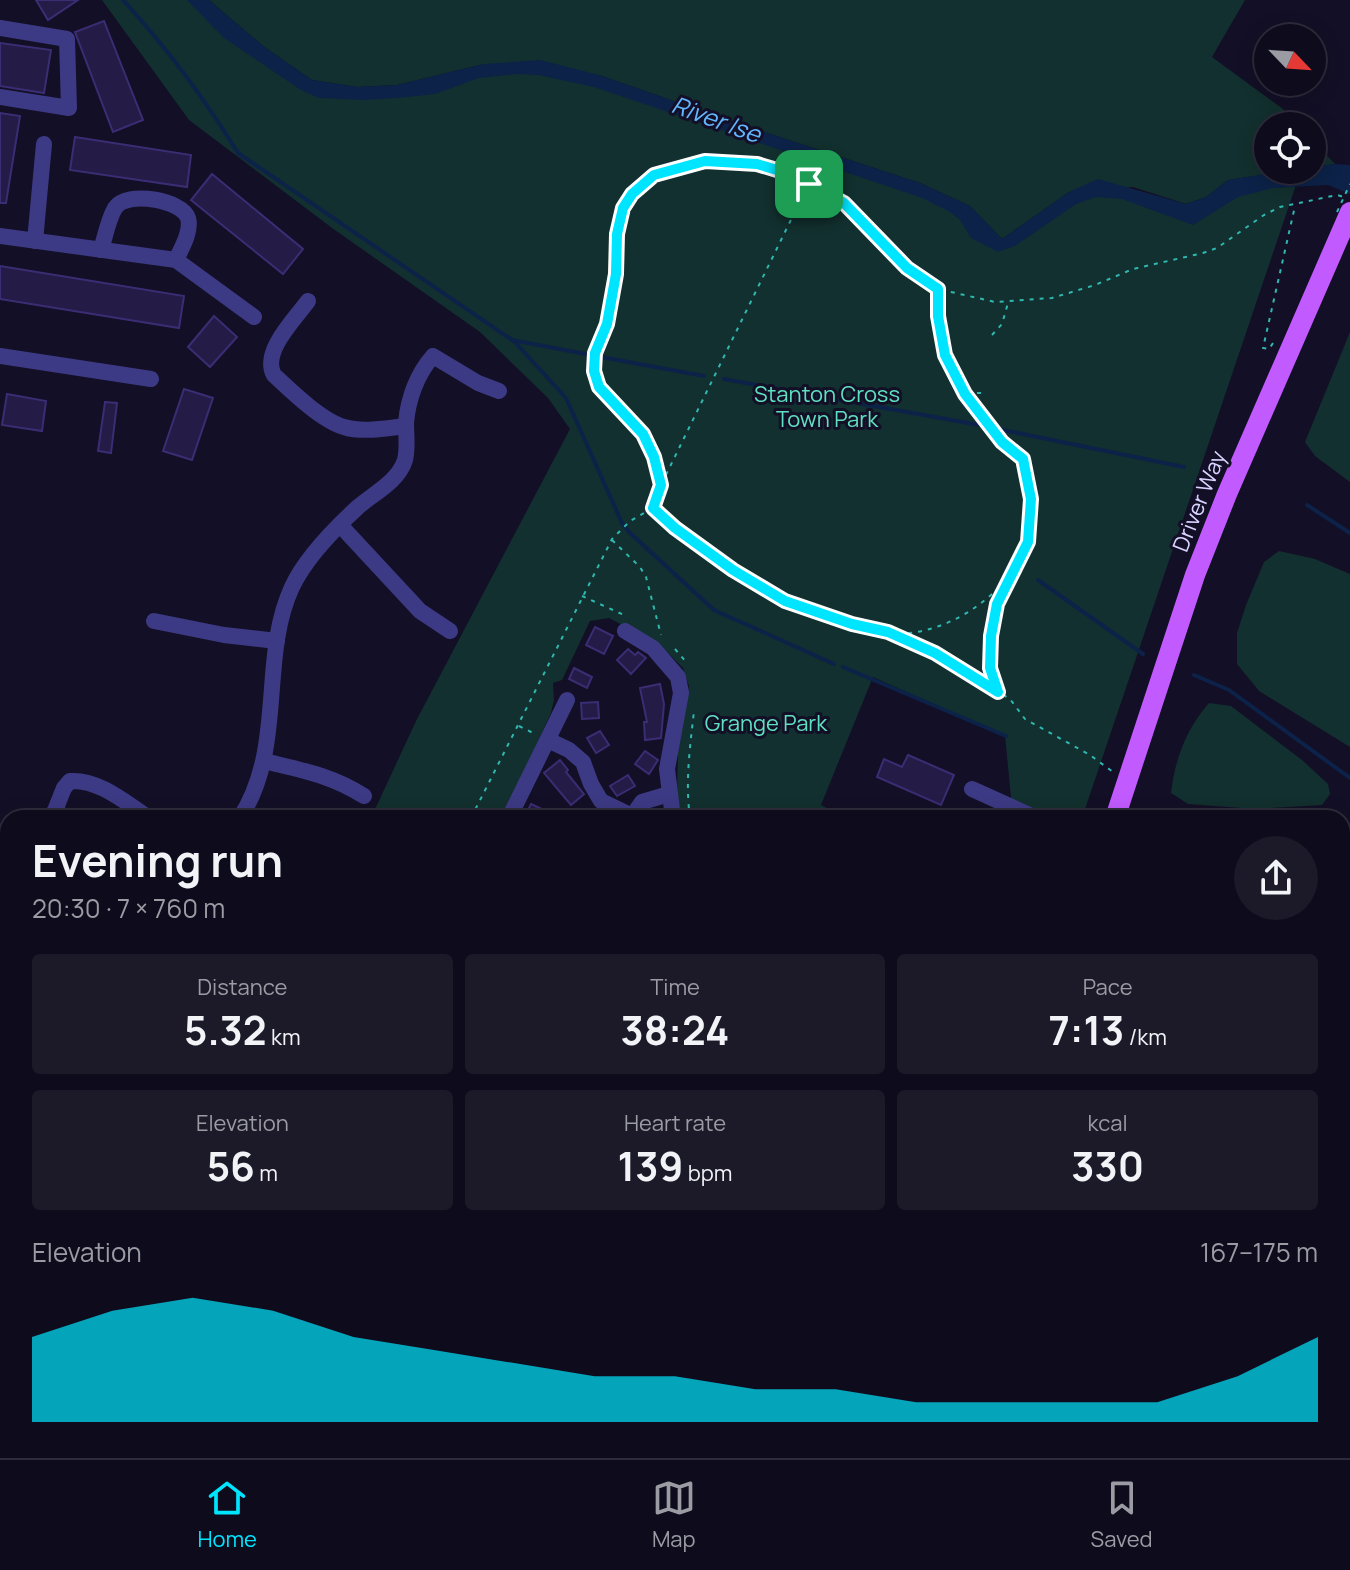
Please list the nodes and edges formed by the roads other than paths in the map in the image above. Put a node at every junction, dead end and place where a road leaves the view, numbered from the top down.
1 (0, 28) edge
2 (0, 97) edge
3 (44, 144) dead end
4 (1346, 211) edge
5 (0, 236) edge
6 (35, 241) junction
7 (101, 250) junction
8 (176, 260) junction
9 (308, 301) dead end
10 (254, 317) dead end
11 (0, 356) edge
12 (151, 379) dead end
13 (499, 391) dead end
14 (406, 426) junction
15 (341, 526) junction
16 (154, 621) dead end
17 (450, 631) dead end
18 (625, 631) dead end
19 (277, 641) junction
20 (567, 700) dead end
21 (548, 740) junction
22 (264, 761) junction
23 (972, 789) dead end
24 (669, 794) junction
25 (364, 796) dead end
26 (60, 810) edge
27 (138, 810) edge
28 (243, 810) edge
29 (513, 810) edge
30 (618, 810) edge
31 (637, 810) edge
32 (672, 810) edge
33 (1018, 810) edge
34 (1118, 810) edge

1 - 2 street
3 - 6 street
4 - 34 main road, Driver Way
5 - 6 street
6 - 7 street
7 - 8 street
7 - 8 street
8 - 10 street
9 - 14 street
11 - 12 street
13 - 14 street
14 - 15 street
15 - 17 street
15 - 19 street
16 - 19 street
18 - 24 street
19 - 22 street
20 - 21 street
21 - 29 street
21 - 30 street
22 - 25 street
22 - 28 street
23 - 33 street
24 - 31 street
24 - 32 street
26 - 27 street

